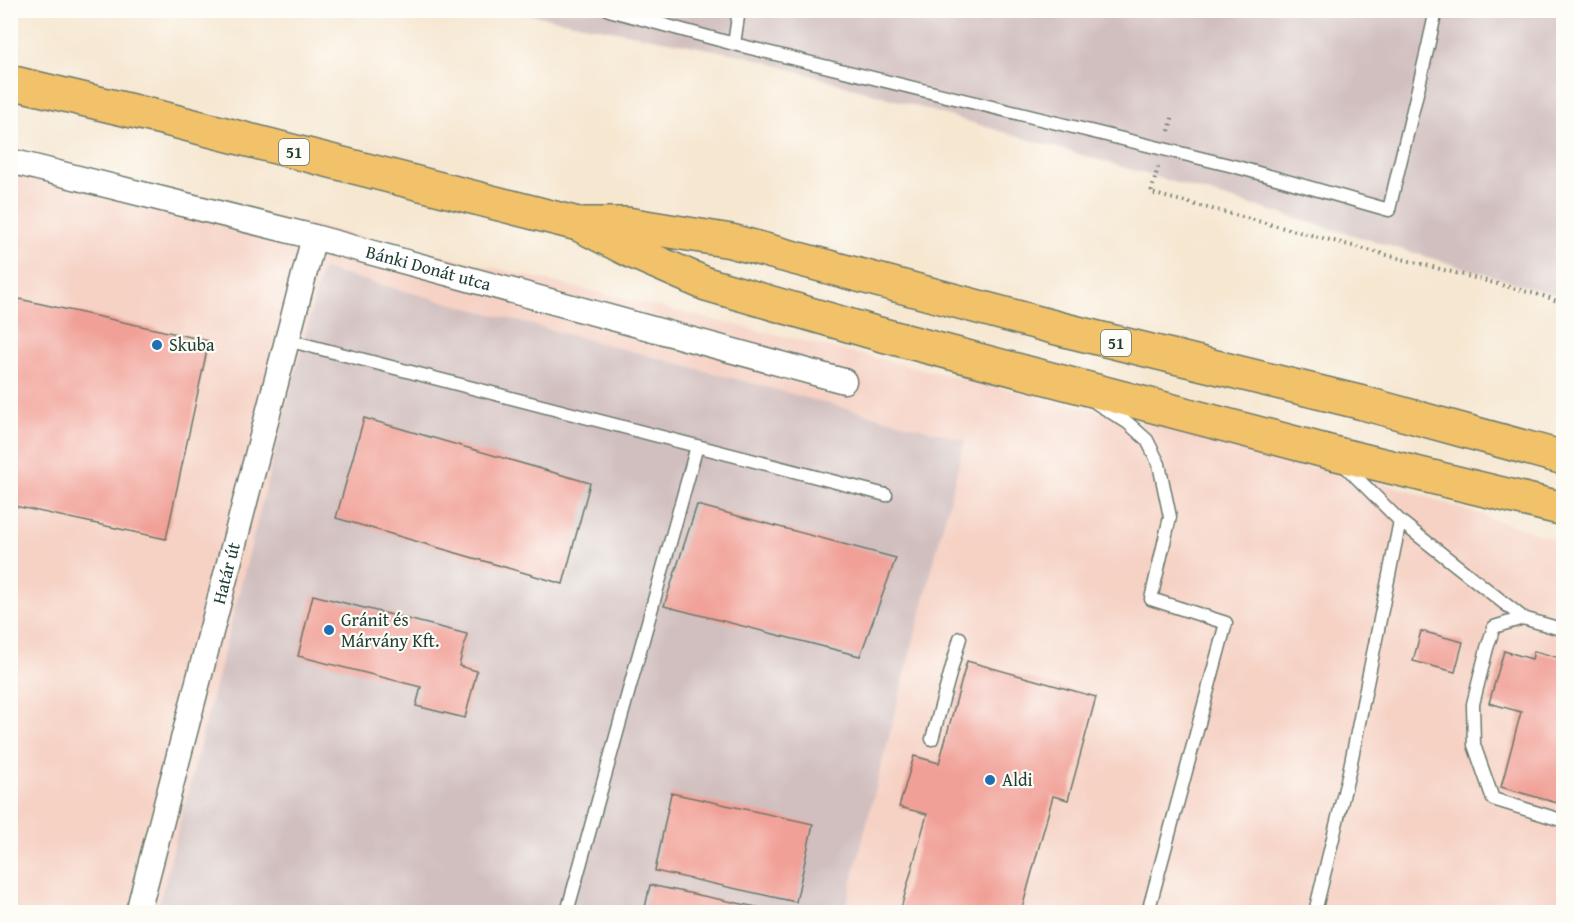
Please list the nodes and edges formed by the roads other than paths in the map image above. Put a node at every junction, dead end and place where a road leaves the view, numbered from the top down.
1 (609, 10) edge
2 (739, 10) edge
3 (1436, 10) edge
4 (734, 44) junction
5 (10, 82) edge
6 (10, 161) edge
7 (578, 224) junction
8 (314, 237) junction
9 (287, 340) junction
10 (844, 381) dead end
11 (1062, 382) junction
12 (697, 446) junction
13 (1333, 453) junction
14 (1563, 458) edge
15 (886, 495) dead end
16 (1563, 509) edge
17 (1400, 521) junction
18 (1523, 618) junction
19 (1563, 630) edge
20 (960, 638) dead end
21 (932, 739) dead end
22 (1563, 821) edge
23 (138, 912) edge
24 (567, 912) edge
25 (1148, 912) edge
26 (1315, 912) edge

1 - 4 lane
2 - 4 lane
3 - 4 lane
5 - 7 main road, 51
6 - 8 street, Bánki Donát utca
7 - 11 main road, 51
7 - 14 main road, 51
8 - 9 street, Határ út
8 - 10 street, Bánki Donát utca
9 - 12 lane
9 - 23 street, Határ út
11 - 13 main road, 51
11 - 25 lane
12 - 15 lane
12 - 24 lane
13 - 16 main road, 51
13 - 17 lane
17 - 18 lane
17 - 26 lane
18 - 19 lane
18 - 22 lane
20 - 21 lane

